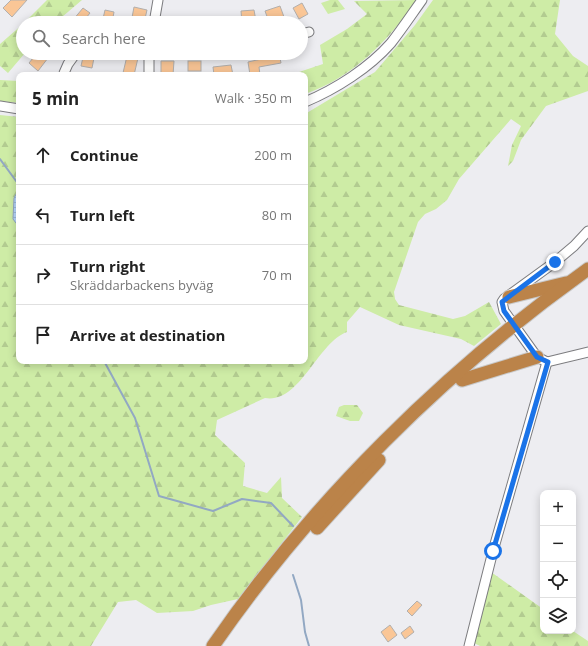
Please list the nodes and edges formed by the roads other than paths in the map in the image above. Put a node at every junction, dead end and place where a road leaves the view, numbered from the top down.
1 (158, 0) edge
2 (422, 0) edge
3 (155, 16) edge
4 (71, 60) edge
5 (149, 60) edge
6 (64, 72) edge
7 (149, 72) edge
8 (308, 101) edge
9 (0, 106) edge
10 (16, 109) edge
11 (588, 231) edge
12 (588, 270) edge
13 (588, 278) edge
14 (570, 282) junction
15 (509, 297) junction
16 (516, 329) junction
17 (588, 352) edge
18 (542, 360) junction
19 (462, 380) junction
20 (213, 646) edge
21 (224, 646) edge
22 (469, 646) edge

1 - 3 street
2 - 8 street
4 - 6 street
5 - 7 street
9 - 10 street
11 - 15 street
12 - 14 highway
13 - 16 highway
14 - 15 highway
14 - 16 highway
15 - 16 street
16 - 18 street
16 - 19 highway
16 - 20 highway
17 - 18 street
18 - 19 highway
18 - 22 street
19 - 21 highway

